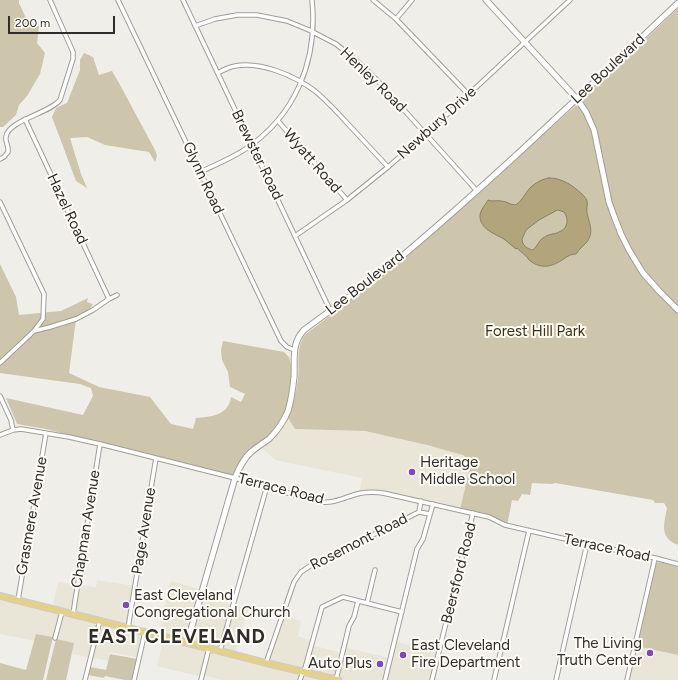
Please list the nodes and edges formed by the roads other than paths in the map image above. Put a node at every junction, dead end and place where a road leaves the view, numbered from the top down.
1 (50, 0) edge
2 (118, 0) edge
3 (183, 0) edge
4 (312, 0) edge
5 (373, 0) edge
6 (412, 0) edge
7 (486, 0) edge
8 (570, 0) edge
9 (678, 3) edge
10 (396, 19) junction
11 (195, 26) junction
12 (313, 32) junction
13 (525, 43) junction
14 (218, 73) junction
15 (302, 82) junction
16 (468, 94) junction
17 (577, 99) junction
18 (25, 119) junction
19 (278, 121) junction
20 (426, 134) junction
21 (251, 144) junction
22 (0, 159) edge
23 (388, 167) junction
24 (200, 172) junction
25 (477, 191) junction
26 (347, 200) junction
27 (0, 202) edge
28 (295, 236) junction
29 (117, 295) dead end
30 (109, 299) junction
31 (330, 310) junction
32 (678, 310) edge
33 (34, 331) junction
34 (294, 350) junction
35 (0, 363) edge
36 (0, 396) edge
37 (13, 430) junction
38 (46, 432) junction
39 (0, 435) edge
40 (100, 444) junction
41 (156, 458) junction
42 (235, 478) junction
43 (267, 486) junction
44 (421, 501) junction
45 (433, 504) junction
46 (419, 512) junction
47 (473, 513) junction
48 (430, 514) junction
49 (529, 531) junction
50 (587, 544) junction
51 (655, 558) junction
52 (678, 564) edge
53 (376, 570) dead end
54 (0, 596) edge
55 (18, 600) junction
56 (358, 601) junction
57 (367, 603) junction
58 (62, 612) junction
59 (402, 612) junction
60 (73, 614) junction
61 (100, 620) junction
62 (128, 628) junction
63 (145, 632) junction
64 (55, 638) dead end
65 (187, 643) junction
66 (209, 648) junction
67 (220, 650) junction
68 (266, 663) junction
69 (303, 672) junction
70 (85, 680) edge
71 (134, 680) edge
72 (201, 680) edge
73 (300, 680) edge
74 (337, 680) edge
75 (385, 680) edge
76 (432, 680) edge
77 (494, 680) edge
78 (556, 680) edge
79 (627, 680) edge

1 - 18 street
2 - 24 street, Glynn Road
3 - 11 street, Brewster Road
4 - 12 street
5 - 10 street
6 - 10 street
7 - 13 street
8 - 13 street, Newbury Drive
9 - 17 street, Lee Boulevard
10 - 16 street
11 - 12 street, Henley Road
11 - 14 street, Brewster Road
12 - 15 street
12 - 20 street, Henley Road
13 - 16 street, Newbury Drive
13 - 17 street
14 - 15 street
14 - 21 street, Brewster Road
15 - 19 street
15 - 23 street
16 - 20 street, Newbury Drive
17 - 25 street, Lee Boulevard
17 - 32 street
18 - 22 street
18 - 30 street, Hazel Road
19 - 21 street
19 - 26 street, Wyatt Road
20 - 23 street, Newbury Drive
20 - 25 street, Henley Road
21 - 24 street
21 - 28 street, Brewster Road
23 - 26 street, Newbury Drive
24 - 34 street, Glynn Road
25 - 31 street, Lee Boulevard
26 - 28 street, Newbury Drive
27 - 33 street
28 - 31 street, Brewster Road
29 - 30 street
30 - 33 street
31 - 34 street, Lee Boulevard
33 - 35 street
34 - 42 street, Lee Boulevard
36 - 37 street
37 - 38 street, Terrace Road
37 - 39 street, Terrace Road
38 - 40 street, Terrace Road
38 - 55 street, Grasmere Avenue
40 - 41 street, Terrace Road
40 - 60 street, Chapman Avenue
41 - 42 street, Terrace Road
41 - 62 street, Page Avenue
42 - 43 street, Terrace Road
42 - 65 street, Lee Boulevard
43 - 44 street, Terrace Road
43 - 67 street
44 - 45 street, Terrace Road
44 - 46 street, Rosemont Road
45 - 47 street, Terrace Road
45 - 48 street
46 - 48 street, Rosemont Road
46 - 68 street, Rosemont Road
47 - 49 street, Terrace Road
47 - 76 street, Beersford Road
48 - 59 street
49 - 50 street, Terrace Road
49 - 77 street
50 - 51 street, Terrace Road
50 - 78 street
51 - 52 street, Terrace Road
51 - 79 street
53 - 57 street
54 - 55 main road
55 - 58 main road
56 - 57 street
56 - 69 street
56 - 74 street
57 - 59 street
58 - 60 main road
58 - 64 street
59 - 75 street
60 - 61 main road
61 - 62 main road
61 - 70 street
62 - 63 main road
63 - 65 main road
63 - 71 street
65 - 66 main road
66 - 67 main road
66 - 72 street
67 - 68 main road
68 - 69 main road
69 - 73 street
69 - 74 main road

